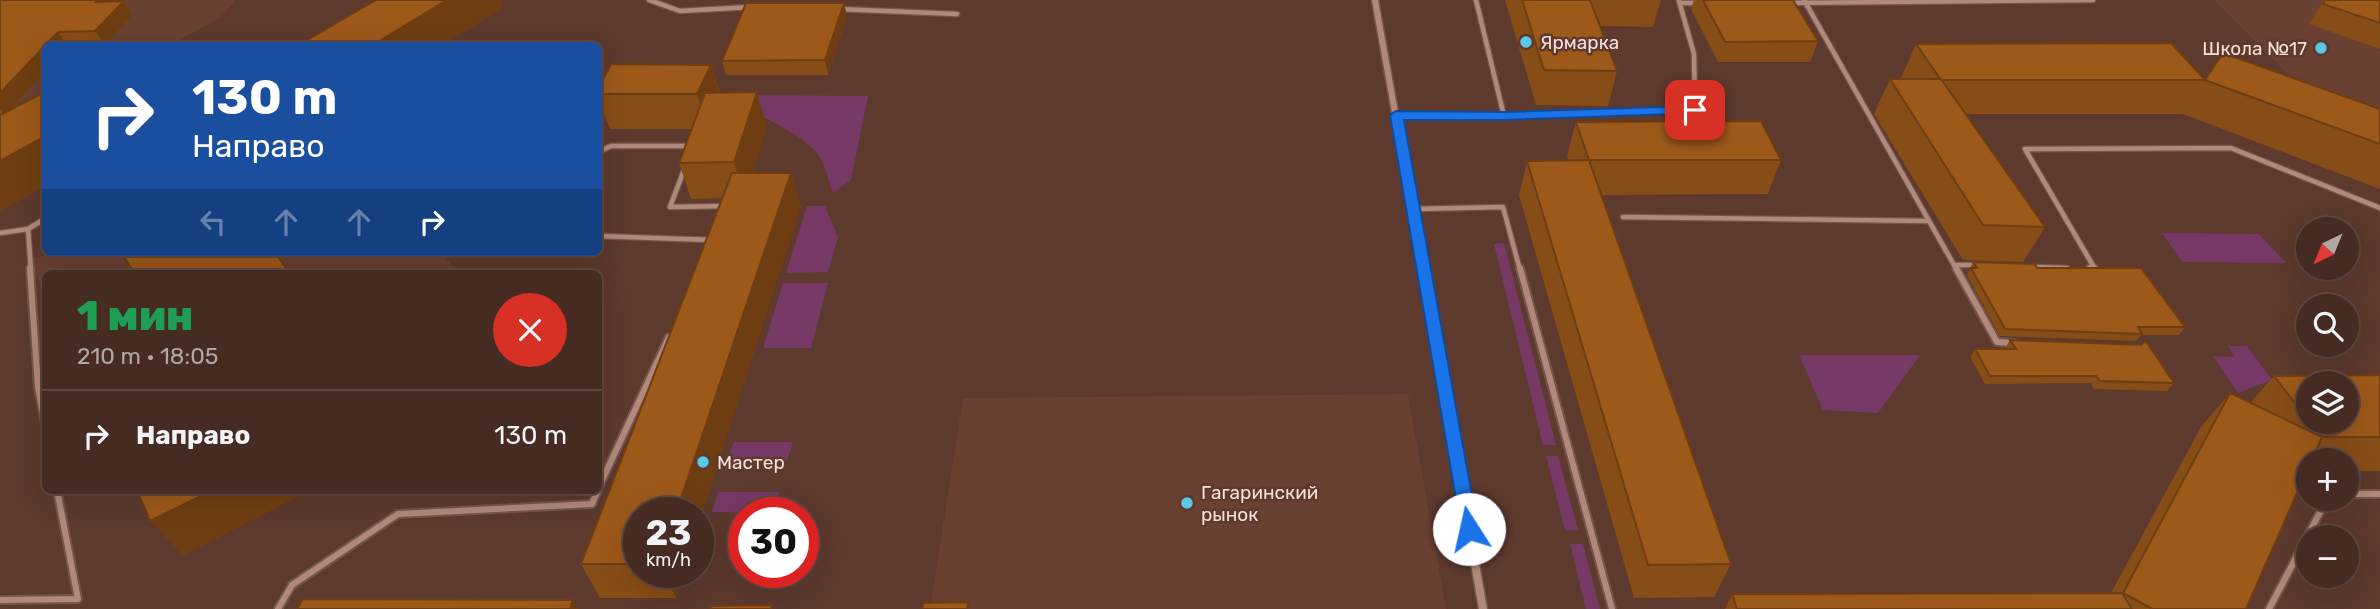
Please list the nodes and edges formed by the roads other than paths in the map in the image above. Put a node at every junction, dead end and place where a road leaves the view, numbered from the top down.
1 (649, 0) edge
2 (1375, 0) edge
3 (1476, 0) edge
4 (2093, 0) edge
5 (1679, 1) edge
6 (1805, 2) edge
7 (1708, 3) edge
8 (1778, 3) edge
9 (757, 7) edge
10 (836, 9) edge
11 (957, 14) dead end
12 (1396, 115) junction
13 (1504, 116) junction
14 (602, 150) edge
15 (2380, 208) edge
16 (1413, 209) junction
17 (723, 217) edge
18 (1623, 217) dead end
19 (42, 220) edge
20 (1927, 220) junction
21 (719, 228) edge
22 (28, 229) junction
23 (0, 233) edge
24 (602, 236) edge
25 (715, 240) junction
26 (709, 252) edge
27 (1954, 265) junction
28 (1980, 265) edge
29 (2018, 267) edge
30 (2069, 268) edge
31 (2082, 268) edge
32 (674, 327) edge
33 (2025, 343) edge
34 (42, 410) edge
35 (602, 480) edge
36 (58, 494) edge
37 (596, 494) edge
38 (2380, 494) edge
39 (2359, 495) edge
40 (2321, 511) edge
41 (0, 600) edge
42 (278, 609) edge
43 (1483, 609) edge
44 (1612, 609) edge
45 (2269, 609) edge

1 - 9 lane
2 - 12 street
3 - 13 lane
4 - 6 lane
5 - 7 lane
5 - 13 lane
6 - 8 lane
6 - 20 lane
10 - 11 lane
12 - 13 lane
12 - 16 street
14 - 17 lane
15 - 31 lane
16 - 43 street
16 - 44 lane
18 - 20 lane
19 - 22 lane
20 - 27 lane
21 - 25 lane
22 - 23 lane
22 - 34 lane
24 - 25 lane
25 - 26 lane
27 - 28 lane
27 - 33 lane
29 - 30 lane
32 - 35 lane
36 - 41 lane
37 - 42 lane
38 - 39 lane
40 - 45 lane

